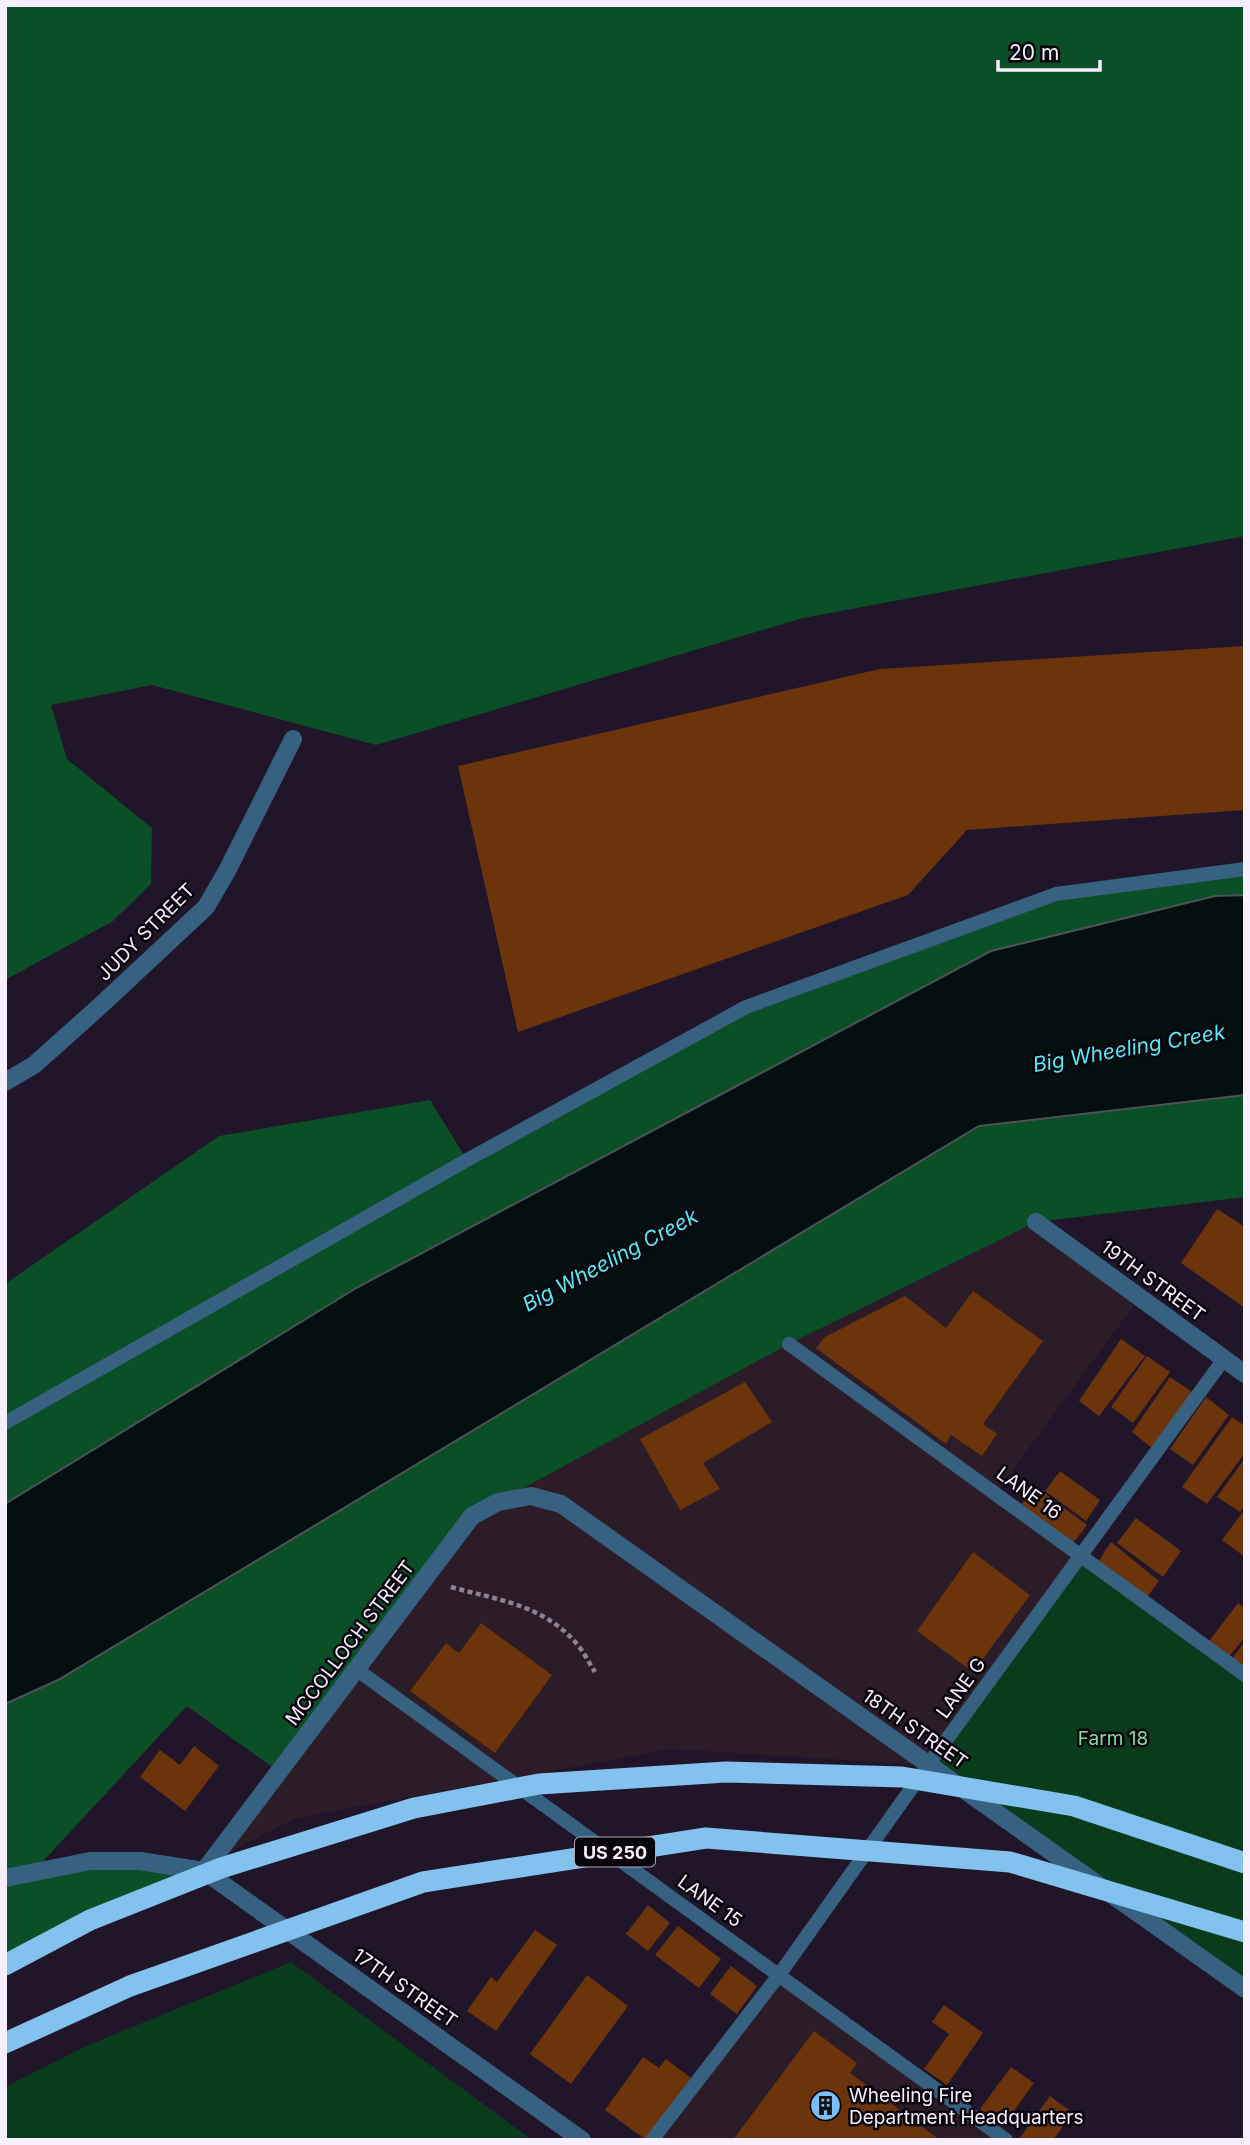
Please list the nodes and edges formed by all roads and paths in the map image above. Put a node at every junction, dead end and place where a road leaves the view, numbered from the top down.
1 (293, 738) dead end
2 (1245, 869) edge
3 (5, 1082) edge
4 (1036, 1222) dead end
5 (789, 1344) dead end
6 (1224, 1359) junction
7 (1245, 1374) edge
8 (5, 1423) edge
9 (561, 1504) joint
10 (1082, 1556) junction
11 (424, 1580) junction
12 (356, 1669) junction
13 (595, 1672) dead end
14 (1245, 1675) edge
15 (929, 1765) junction
16 (1245, 1863) edge
17 (204, 1871) junction
18 (5, 1878) edge
19 (1245, 1932) edge
20 (5, 1965) edge
21 (779, 1975) junction
22 (1245, 1989) edge
23 (5, 2043) edge
24 (582, 2140) edge
25 (652, 2140) edge
26 (1006, 2140) edge

1 - 3 street, JUDY STREET
2 - 8 lane
4 - 6 street, 19TH STREET
5 - 10 lane, LANE 16
6 - 7 street, 19TH STREET
6 - 10 lane, LANE G
9 - 11 street, MCCOLLOCH STREET
9 - 15 street, 18TH STREET
10 - 14 lane, LANE 16
10 - 15 lane, LANE G
11 - 12 street, MCCOLLOCH STREET
11 - 13 path
12 - 17 street, MCCOLLOCH STREET
12 - 21 lane, LANE 15
15 - 21 lane, LANE G
15 - 22 street, 18TH STREET
16 - 20 highway, bridge
17 - 18 street
17 - 24 street, 17TH STREET
19 - 23 highway, US 250, bridge
21 - 25 lane, LANE G
21 - 26 lane, LANE 15

